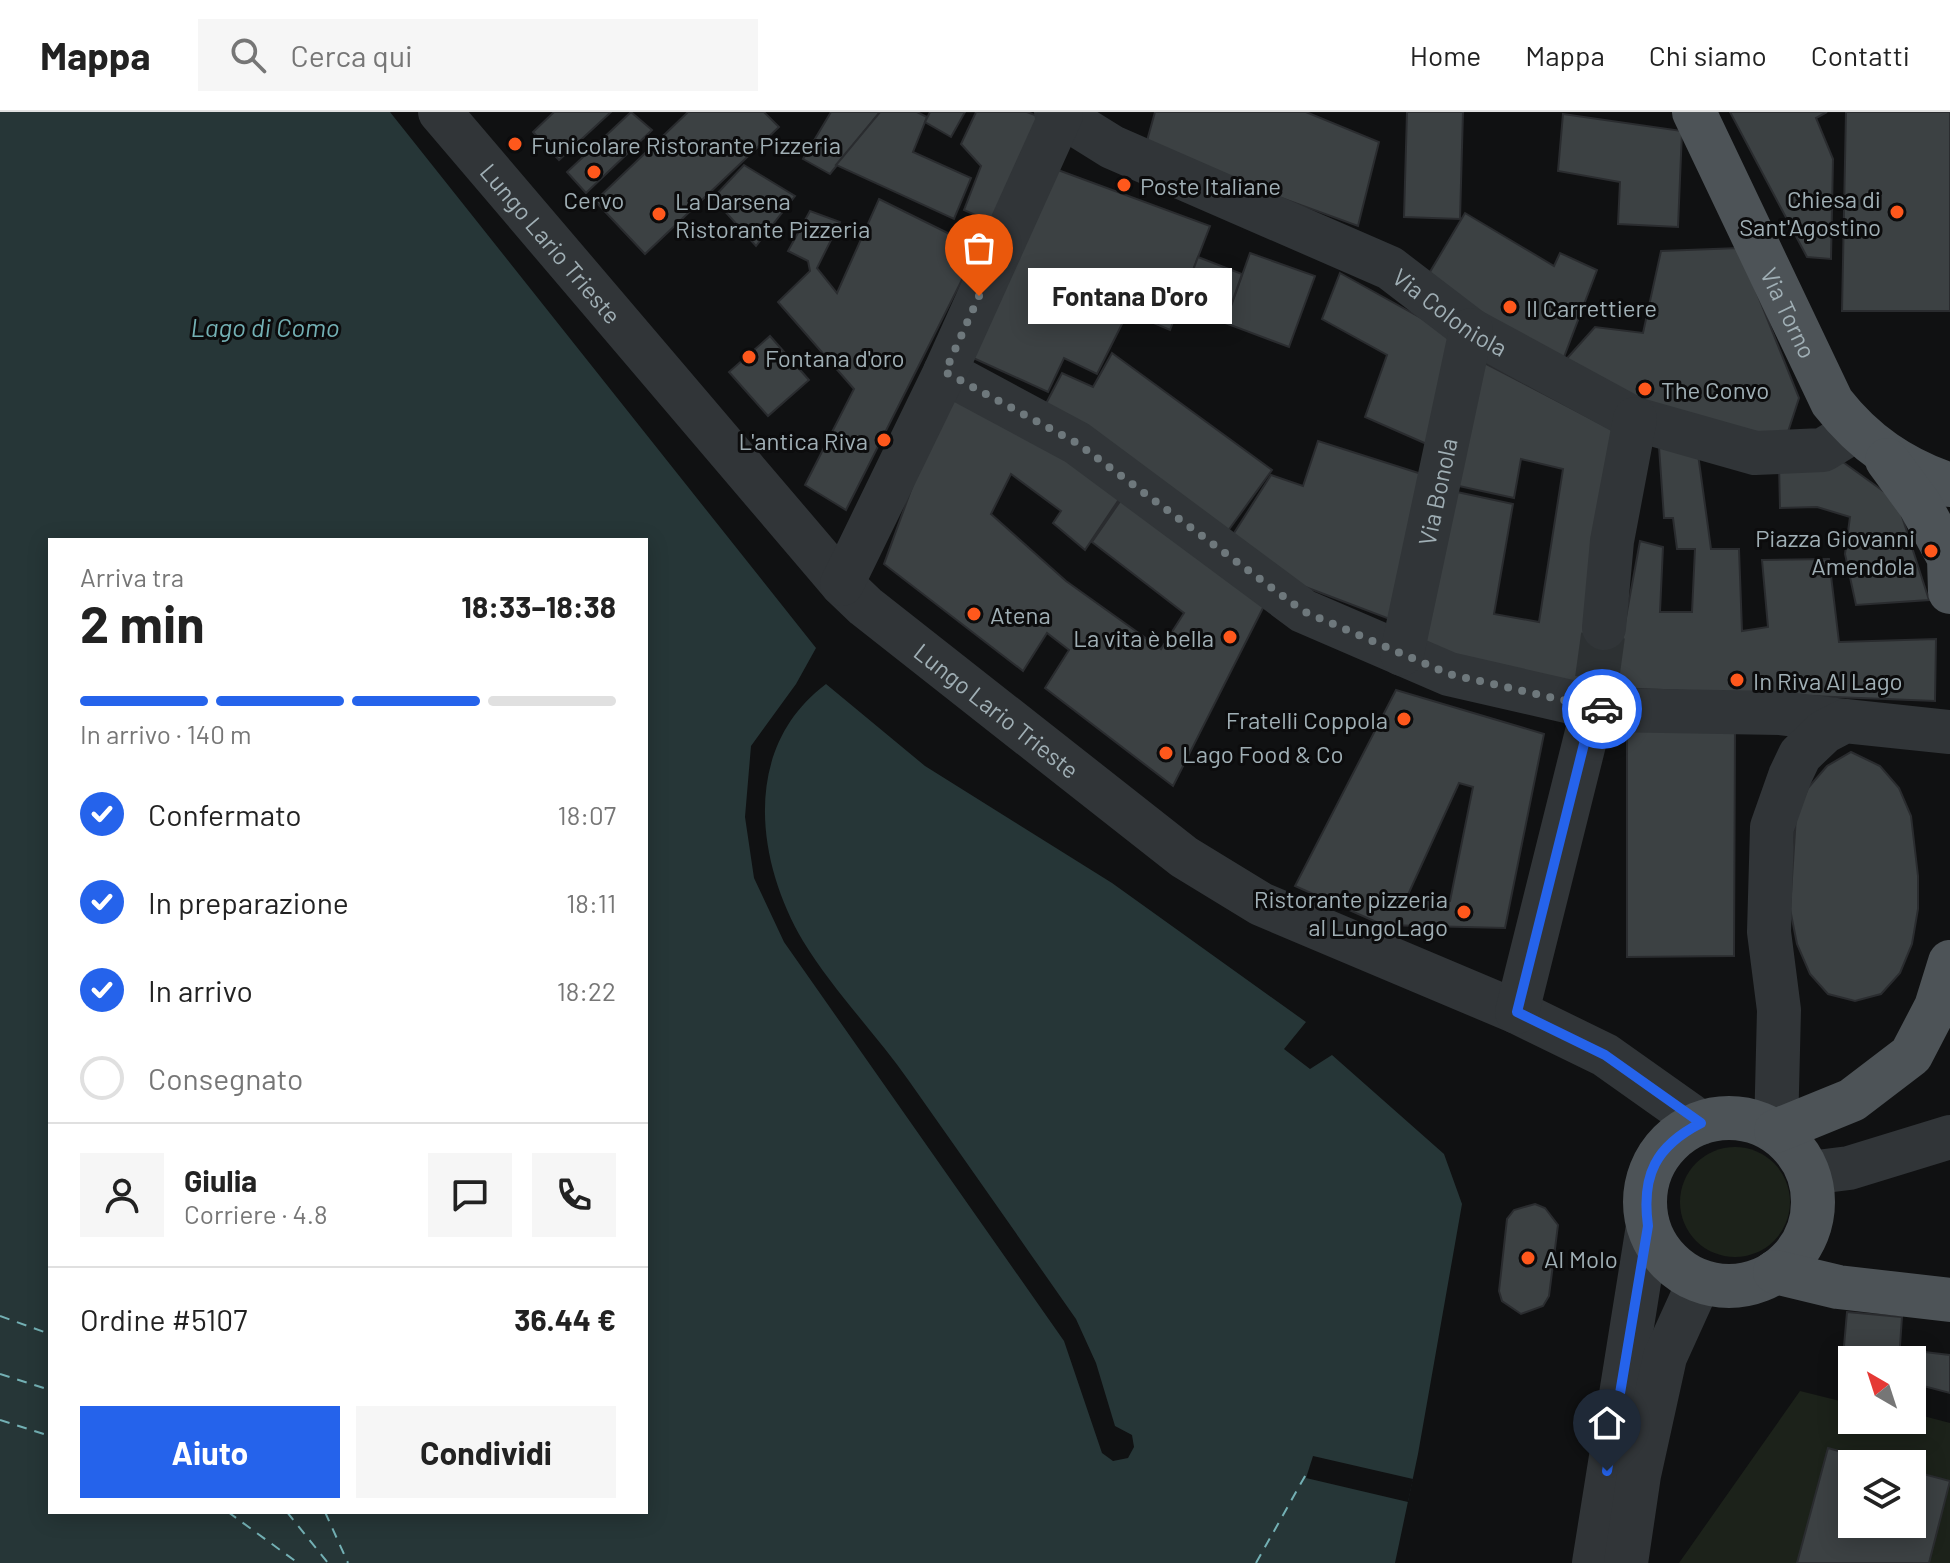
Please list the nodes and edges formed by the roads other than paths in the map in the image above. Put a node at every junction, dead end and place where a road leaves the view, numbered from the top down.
1 (440, 112) edge
2 (1694, 112) edge
3 (1058, 113) edge
4 (1471, 330) junction
5 (945, 372) junction
6 (1635, 419) junction
7 (1869, 443) junction
8 (1950, 485) edge
9 (1950, 557) edge
10 (842, 584) junction
11 (1950, 592) edge
12 (1604, 628) tunnel mouth
13 (1402, 654) junction
14 (1601, 695) junction
15 (1845, 721) junction
16 (1950, 732) edge
17 (1950, 962) edge
18 (1517, 1012) junction
19 (1701, 1123) junction
20 (1776, 1131) junction
21 (1950, 1137) edge
22 (1809, 1173) junction
23 (1648, 1226) junction
24 (1775, 1272) junction
25 (1699, 1282) junction
26 (1950, 1300) edge
27 (1594, 1563) edge
28 (1626, 1563) edge

1 - 10 street, Lungo Lario Trieste
2 - 7 main road, Via Torno
3 - 4 street, Via Coloniola
3 - 5 street
4 - 6 street, Via Coloniola
4 - 13 street, Via Bonola
5 - 10 street
5 - 13 street
6 - 7 street, Via Coloniola
6 - 12 street
7 - 8 main road
7 - 9 main road
9 - 11 main road
10 - 18 street, Lungo Lario Trieste
13 - 14 street
14 - 15 street
14 - 18 street
15 - 16 street
15 - 20 street
17 - 20 main road
18 - 19 street, Lungo Lario Trieste
19 - 20 main road
19 - 23 main road
20 - 22 main road
21 - 22 street
22 - 24 main road
23 - 25 main road
23 - 27 street
24 - 25 main road
24 - 26 main road
25 - 28 street

